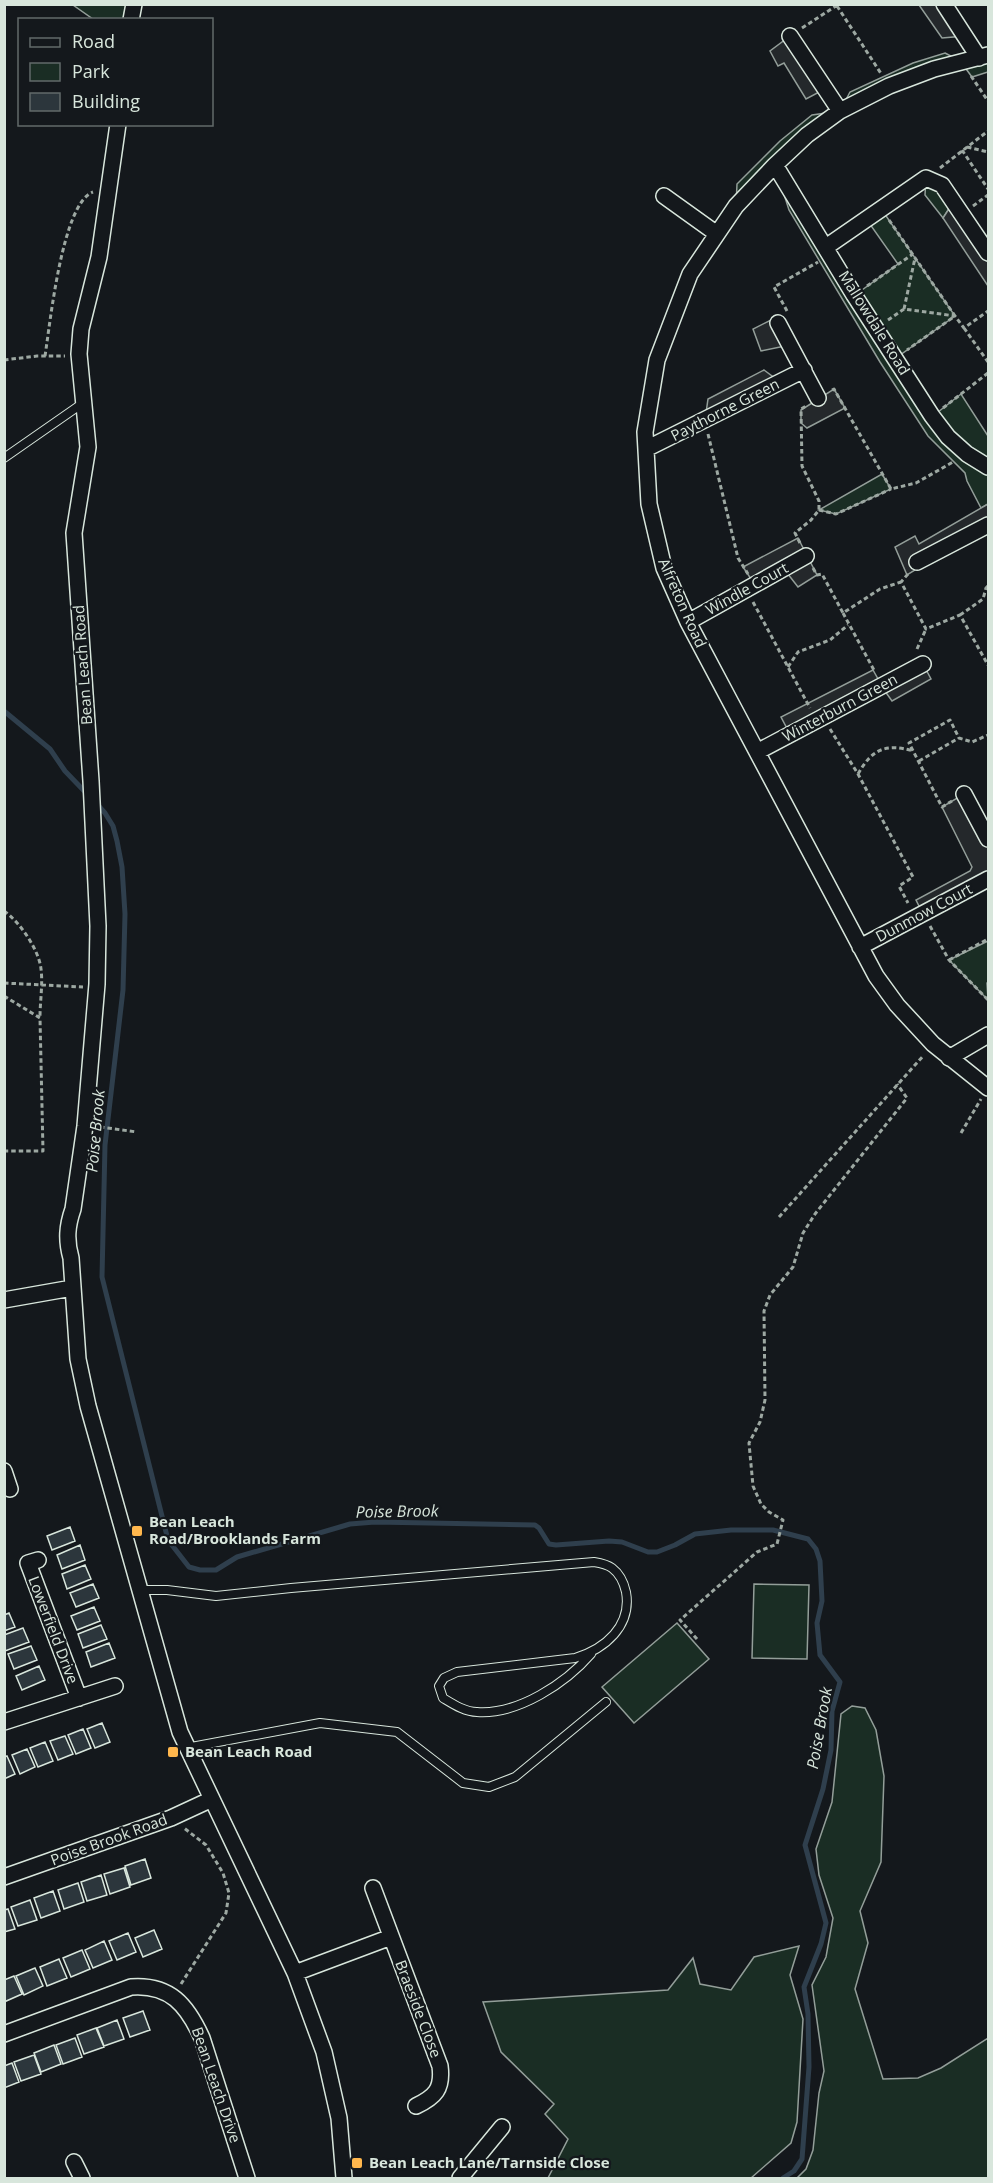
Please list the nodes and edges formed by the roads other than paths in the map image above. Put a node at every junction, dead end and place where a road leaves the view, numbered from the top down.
1 (944, 4) edge
2 (790, 36) road end
3 (984, 56) edge
4 (840, 111) junction
5 (118, 126) edge
6 (775, 165) junction
7 (664, 196) dead end
8 (717, 234) junction
9 (828, 251) junction
10 (988, 253) edge
11 (778, 323) road end
12 (804, 370) junction
13 (818, 398) road end
14 (84, 402) junction
15 (646, 449) junction
16 (4, 458) edge
17 (988, 467) edge
18 (988, 525) edge
19 (806, 556) road end
20 (917, 562) road end
21 (688, 622) junction
22 (923, 664) road end
23 (757, 752) junction
24 (964, 794) road end
25 (988, 839) edge
26 (988, 879) edge
27 (860, 947) junction
28 (988, 1035) edge
29 (949, 1058) junction
30 (988, 1087) edge
31 (72, 1288) junction
32 (4, 1299) edge
33 (4, 1471) edge
34 (10, 1490) dead end
35 (28, 1563) dead end
36 (139, 1590) junction
37 (591, 1654) junction
38 (115, 1686) dead end
39 (79, 1698) junction
40 (606, 1702) dead end
41 (4, 1722) edge
42 (186, 1748) junction
43 (212, 1799) junction
44 (4, 1877) edge
45 (373, 1887) dead end
46 (391, 1937) junction
47 (296, 1973) junction
48 (4, 2034) edge
49 (415, 2106) dead end
50 (502, 2127) dead end
51 (74, 2162) dead end
52 (82, 2178) edge
53 (247, 2178) edge
54 (344, 2178) edge
55 (460, 2178) edge

1 - 3 street
2 - 4 street
3 - 4 street, Alfreton Road
4 - 6 street, Alfreton Road
5 - 14 street, Bean Leach Road
6 - 8 street, Alfreton Road
6 - 9 street, Mallowdale Road
7 - 8 street
8 - 15 street, Alfreton Road
9 - 10 street
9 - 17 street, Mallowdale Road
11 - 12 street
12 - 13 street
12 - 15 street, Paythorne Green
14 - 16 lane
14 - 31 street, Bean Leach Road
15 - 21 street, Alfreton Road
18 - 20 street
19 - 21 street, Windle Court
21 - 23 street, Alfreton Road
22 - 23 street, Winterburn Green
23 - 27 street, Alfreton Road
24 - 25 street
26 - 27 street, Dunmow Court
27 - 29 street, Alfreton Road
28 - 29 street
29 - 30 street, Alfreton Road
31 - 32 street
31 - 36 street, Bean Leach Road
33 - 34 street
35 - 39 street, Lowerfield Drive
36 - 37 lane
36 - 42 street, Bean Leach Road
37 - 37 lane
38 - 39 street, Lowerfield Drive
39 - 41 street, Lowerfield Drive
40 - 42 lane
42 - 43 street, Bean Leach Road
43 - 44 street, Poise Brook Road
43 - 47 street, Bean Leach Road
45 - 46 street, Braeside Close
46 - 47 street
46 - 49 street, Braeside Close
47 - 54 street, Bean Leach Road
48 - 53 street, Bean Leach Drive
50 - 55 street
51 - 52 street

